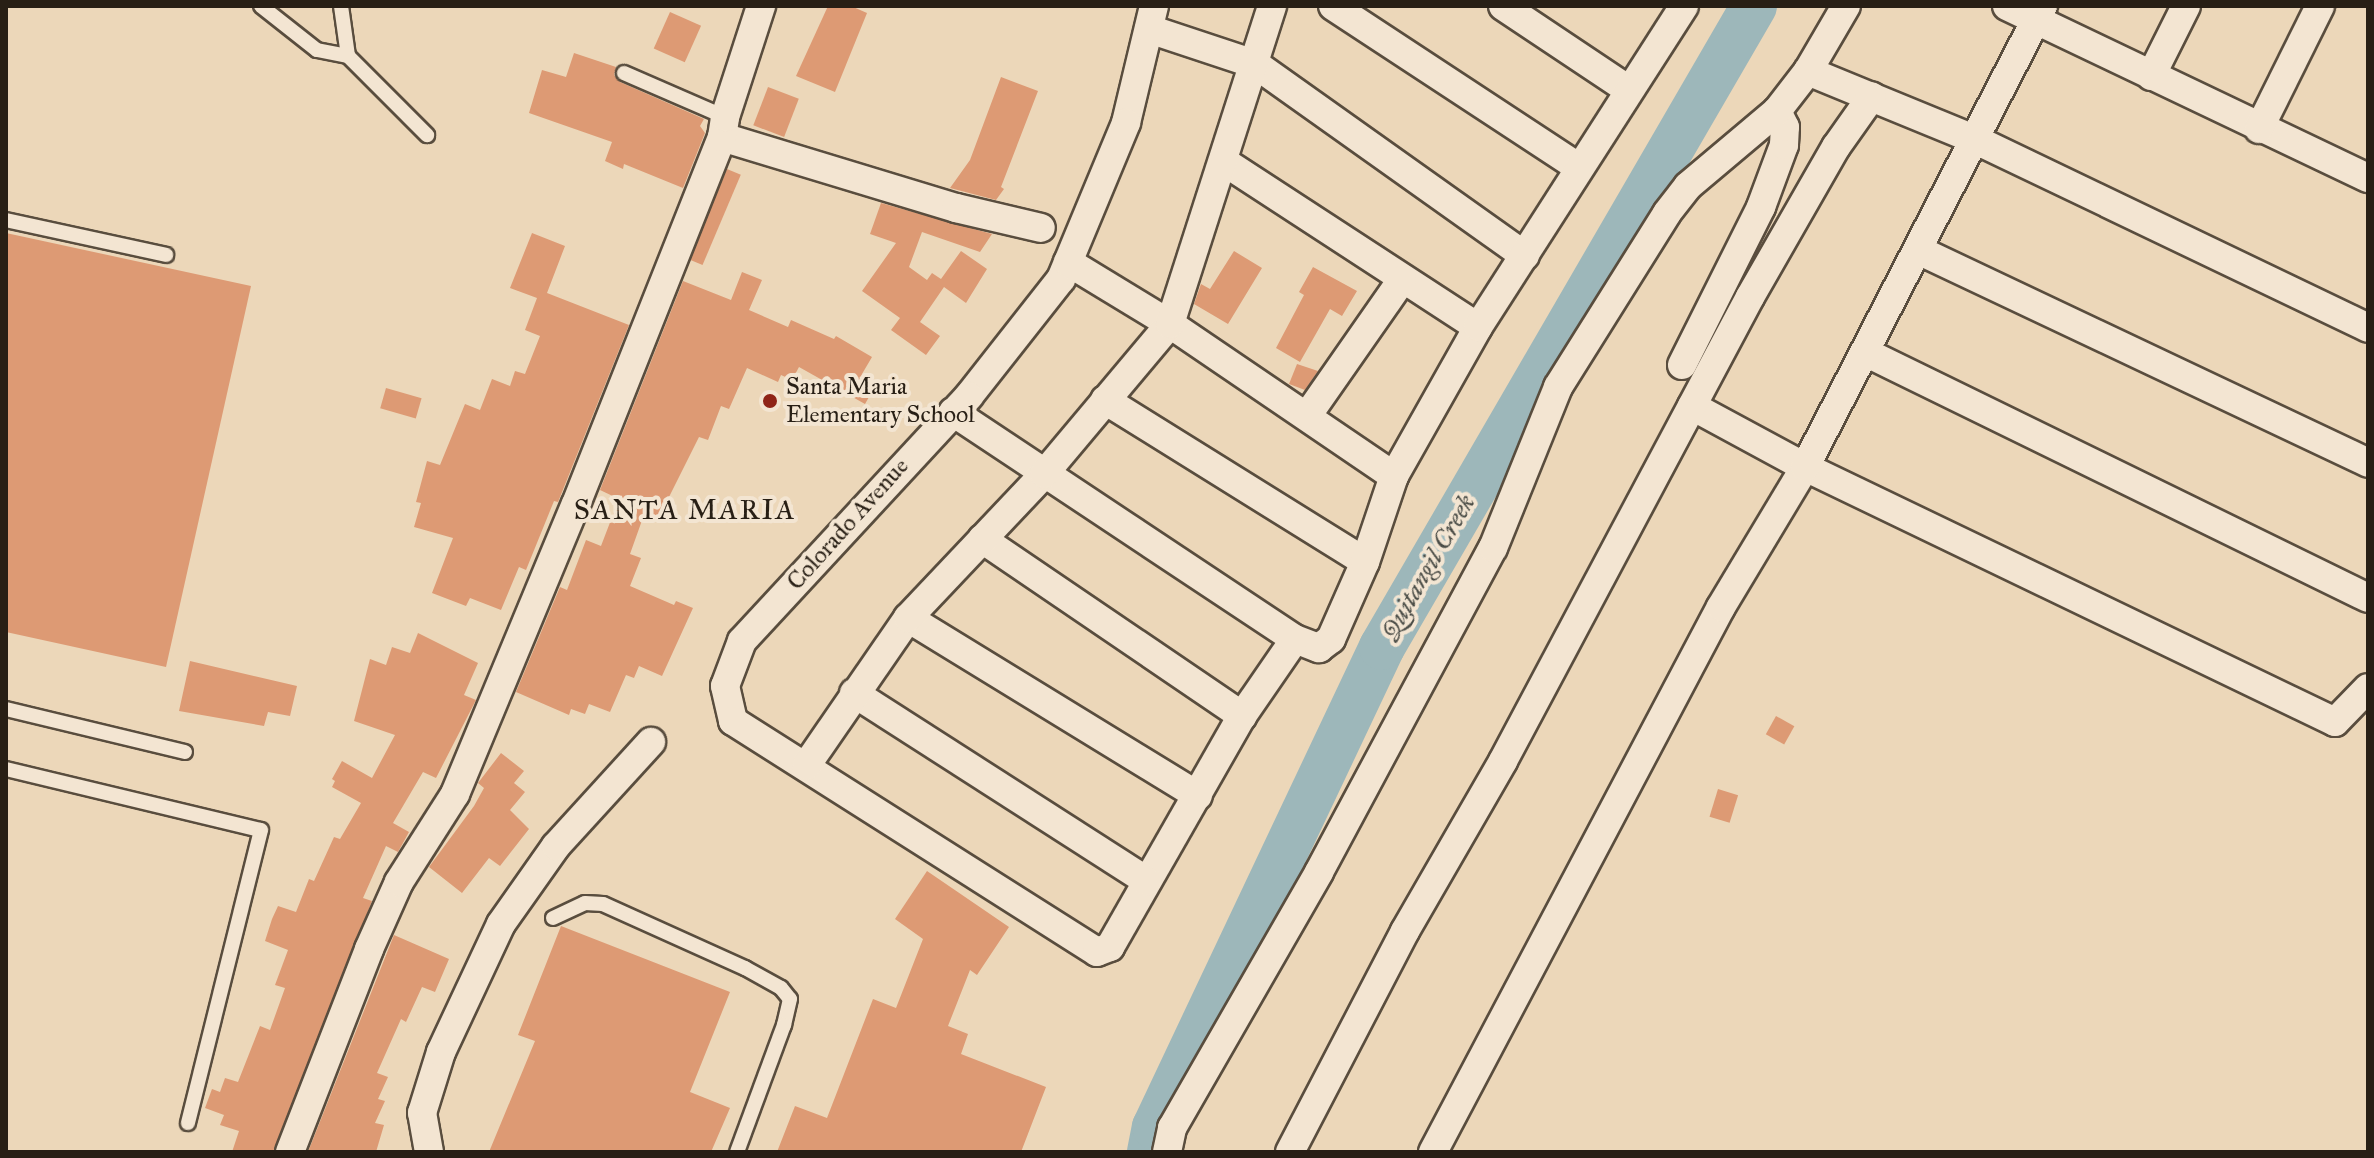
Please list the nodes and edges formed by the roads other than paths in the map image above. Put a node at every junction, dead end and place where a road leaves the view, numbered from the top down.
1 (261, 6) edge
2 (341, 6) edge
3 (761, 6) edge
4 (1272, 6) edge
5 (1333, 6) edge
6 (1503, 6) edge
7 (1684, 6) edge
8 (1846, 6) edge
9 (2007, 6) edge
10 (2186, 6) edge
11 (2320, 6) edge
12 (2040, 13) edge
13 (1152, 18) edge
14 (348, 56) junction
15 (1255, 64) junction
16 (1808, 71) junction
17 (624, 73) dead end
18 (2151, 76) junction
19 (1629, 90) junction
20 (1872, 96) junction
21 (1777, 111) junction
22 (723, 127) junction
23 (2259, 129) junction
24 (427, 135) dead end
25 (1974, 139) junction
26 (1223, 161) junction
27 (1578, 167) junction
28 (2368, 176) edge
29 (6, 220) edge
30 (1041, 228) dead end
31 (1918, 250) junction
32 (166, 255) dead end
33 (1525, 256) junction
34 (1068, 262) junction
35 (1402, 280) junction
36 (1170, 324) junction
37 (1478, 327) junction
38 (2368, 328) edge
39 (1865, 352) junction
40 (1682, 365) dead end
41 (1105, 400) junction
42 (1692, 406) junction
43 (953, 412) junction
44 (1307, 416) junction
45 (2368, 463) edge
46 (1805, 467) junction
47 (1044, 474) junction
48 (1394, 476) junction
49 (982, 539) junction
50 (1365, 562) junction
51 (2368, 598) edge
52 (908, 618) junction
53 (1295, 639) junction
54 (2368, 688) edge
55 (854, 693) junction
56 (6, 709) edge
57 (1242, 716) junction
58 (651, 742) dead end
59 (185, 752) dead end
60 (806, 766) junction
61 (6, 769) edge
62 (1198, 796) junction
63 (1147, 881) junction
64 (553, 918) dead end
65 (188, 1123) dead end
66 (290, 1152) edge
67 (429, 1152) edge
68 (737, 1152) edge
69 (1167, 1152) edge
70 (1290, 1152) edge
71 (1433, 1152) edge

1 - 14 lane
2 - 14 lane
3 - 22 street
4 - 15 street
5 - 27 street
6 - 19 street
7 - 19 street
8 - 16 street
9 - 12 street
10 - 18 street
11 - 23 street
12 - 18 street
12 - 25 street
13 - 15 street
13 - 34 street, Colorado Avenue
14 - 24 lane
15 - 26 street
15 - 33 street
16 - 20 street
16 - 21 street
17 - 22 lane
18 - 23 street
19 - 27 street
20 - 25 street
20 - 42 street
21 - 40 street
21 - 69 street
22 - 30 street
22 - 66 street
23 - 28 street
25 - 31 street
25 - 38 street
26 - 35 street
26 - 36 street
27 - 33 street
29 - 32 lane
31 - 39 street
31 - 45 street
33 - 37 street
34 - 36 street
34 - 43 street, Colorado Avenue
35 - 37 street
35 - 44 street
36 - 41 street
36 - 44 street
37 - 48 street
39 - 46 street
39 - 51 street
41 - 47 street
41 - 50 street
42 - 46 street
42 - 70 street
43 - 47 street
43 - 60 street, Colorado Avenue
44 - 48 street
46 - 54 street
46 - 71 street
47 - 49 street
47 - 53 street
48 - 50 street
49 - 52 street
49 - 57 street
50 - 53 street
52 - 55 street
52 - 62 street
53 - 57 street
55 - 60 street
55 - 63 street
56 - 59 lane
57 - 62 street
58 - 67 street
60 - 63 street, Colorado Avenue
61 - 65 lane
62 - 63 street
64 - 68 lane

